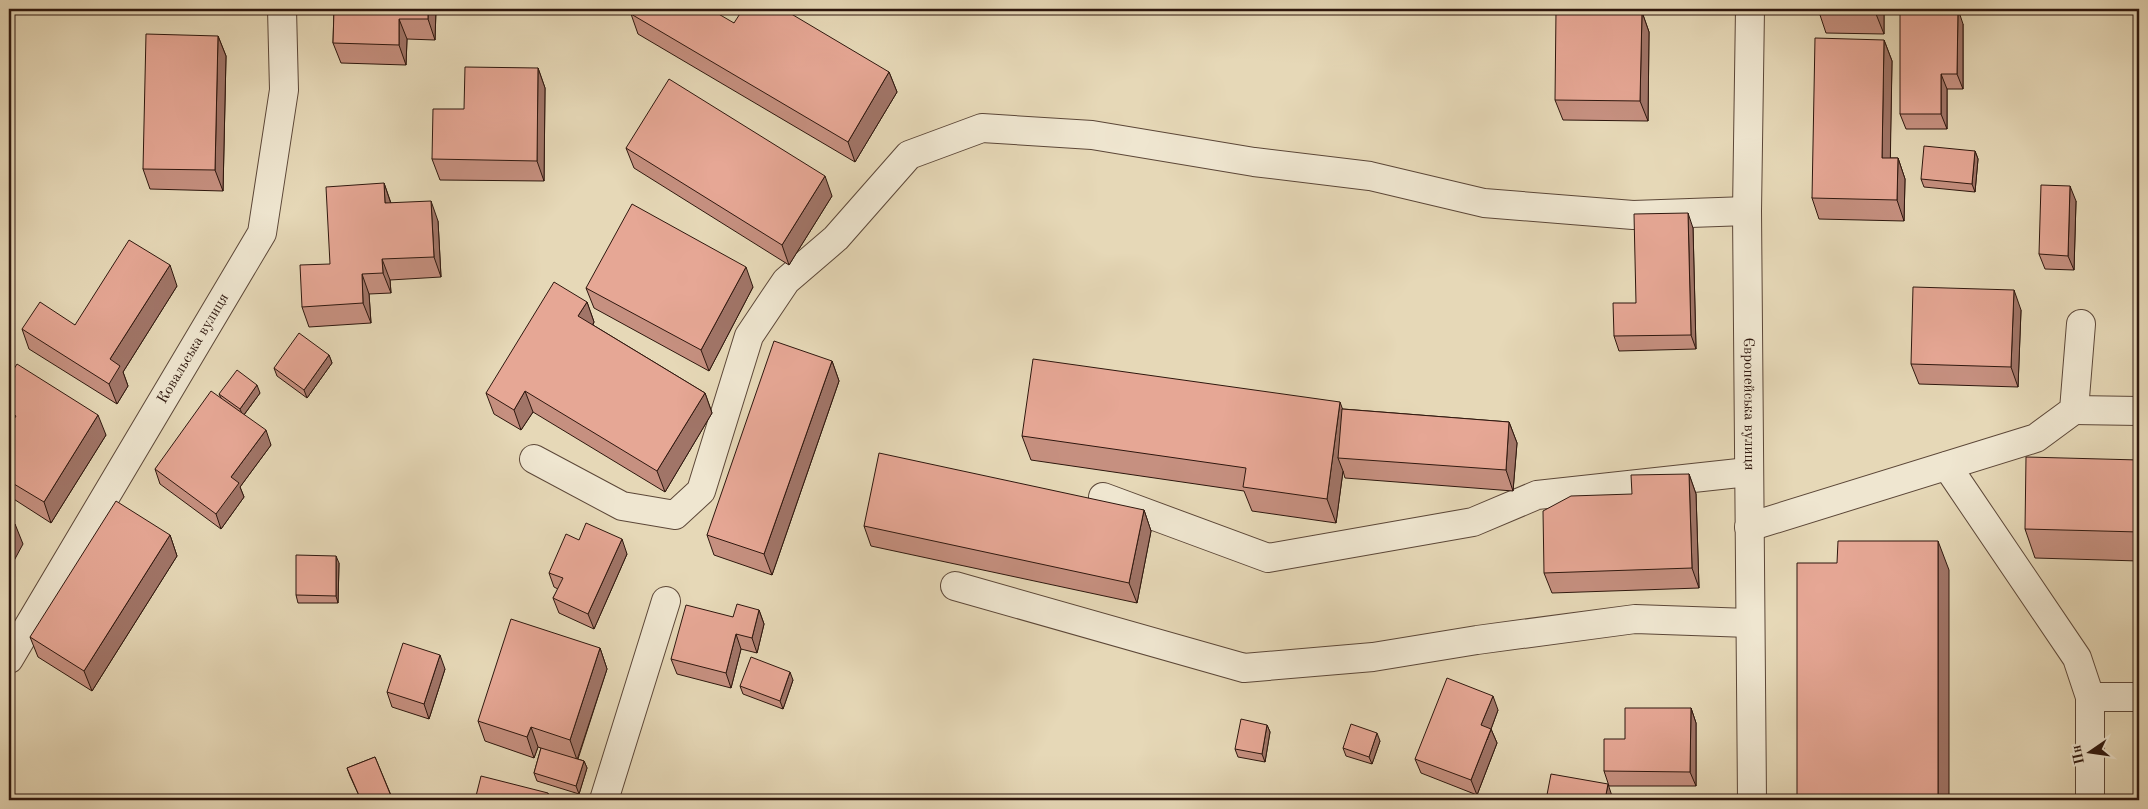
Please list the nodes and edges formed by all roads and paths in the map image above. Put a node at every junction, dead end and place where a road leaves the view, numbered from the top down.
1 (282, 9) edge
2 (1750, 9) edge
3 (1748, 211) junction
4 (2081, 324) dead end
5 (2074, 410) junction
6 (2139, 411) edge
7 (534, 459) dead end
8 (1947, 466) junction
9 (1748, 472) junction
10 (1103, 497) dead end
11 (1749, 527) junction
12 (955, 586) dead end
13 (666, 601) dead end
14 (1749, 624) junction
15 (9, 658) edge
16 (2090, 697) junction
17 (2139, 698) edge
18 (604, 800) edge
19 (1752, 800) edge
20 (2090, 800) edge

1 - 15 street, Ковальська вулиця
2 - 3 street, Європейська вулиця
3 - 7 street
3 - 9 street, Європейська вулиця
4 - 5 street
5 - 6 street
5 - 8 street
8 - 11 street
8 - 16 street
9 - 10 street
9 - 11 street, Європейська вулиця
11 - 14 street, Європейська вулиця
12 - 14 street
13 - 18 street
14 - 19 street, Європейська вулиця
16 - 17 street
16 - 20 street

